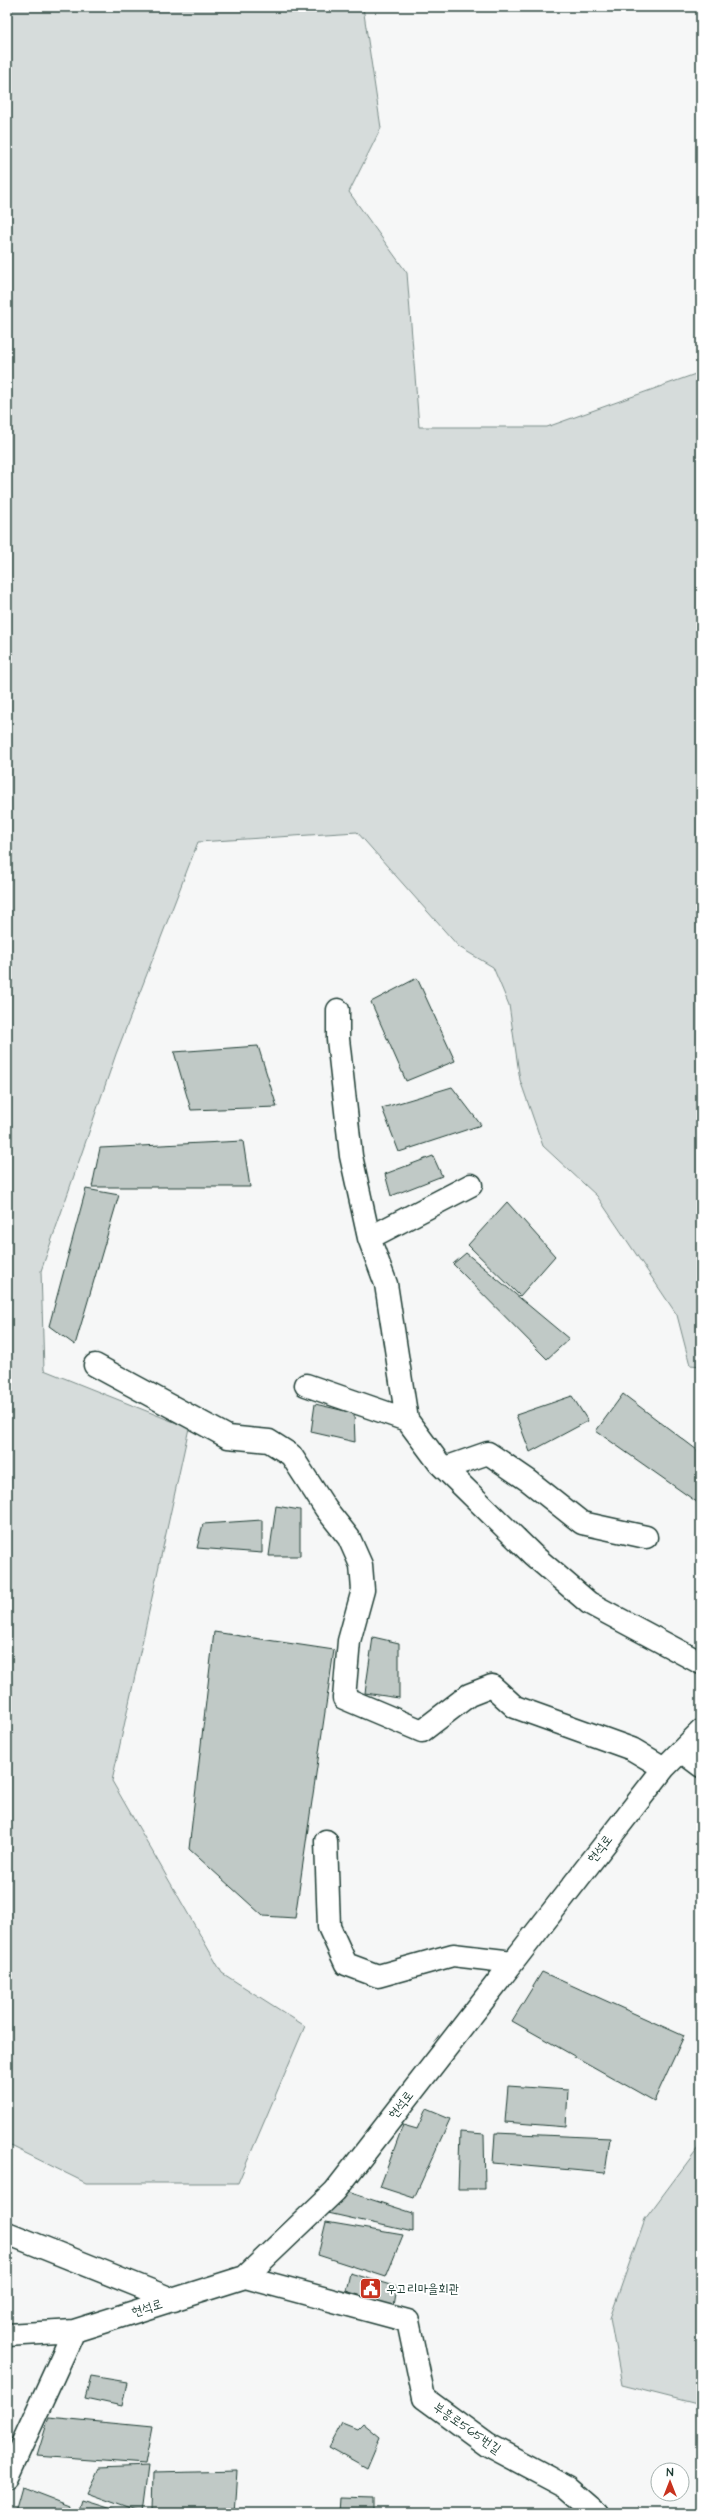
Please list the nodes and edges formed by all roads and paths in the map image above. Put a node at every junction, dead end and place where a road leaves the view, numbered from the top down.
1 (338, 1010) dead end
2 (471, 1185) dead end
3 (369, 1238) junction
4 (95, 1365) dead end
5 (306, 1385) dead end
6 (407, 1420) junction
7 (445, 1468) junction
8 (646, 1537) dead end
9 (701, 1663) edge
10 (701, 1731) edge
11 (681, 1751) junction
12 (701, 1766) edge
13 (664, 1768) junction
14 (326, 1840) dead end
15 (513, 1962) junction
16 (7, 2232) edge
17 (245, 2278) junction
18 (174, 2300) junction
19 (74, 2331) junction
20 (7, 2335) edge
21 (7, 2477) edge
22 (597, 2513) edge

1 - 3 street
2 - 3 street
3 - 6 street
4 - 13 street
5 - 6 street
6 - 7 street
7 - 8 street
7 - 9 street
10 - 11 street, 현석로
11 - 12 street
11 - 13 street, 현석로
13 - 15 street, 현석로
14 - 15 street
15 - 17 street, 현석로
16 - 18 street
17 - 18 street, 현석로
17 - 22 street, 부흥로565번길
18 - 19 street, 현석로
19 - 20 street, 현석로
19 - 21 street

